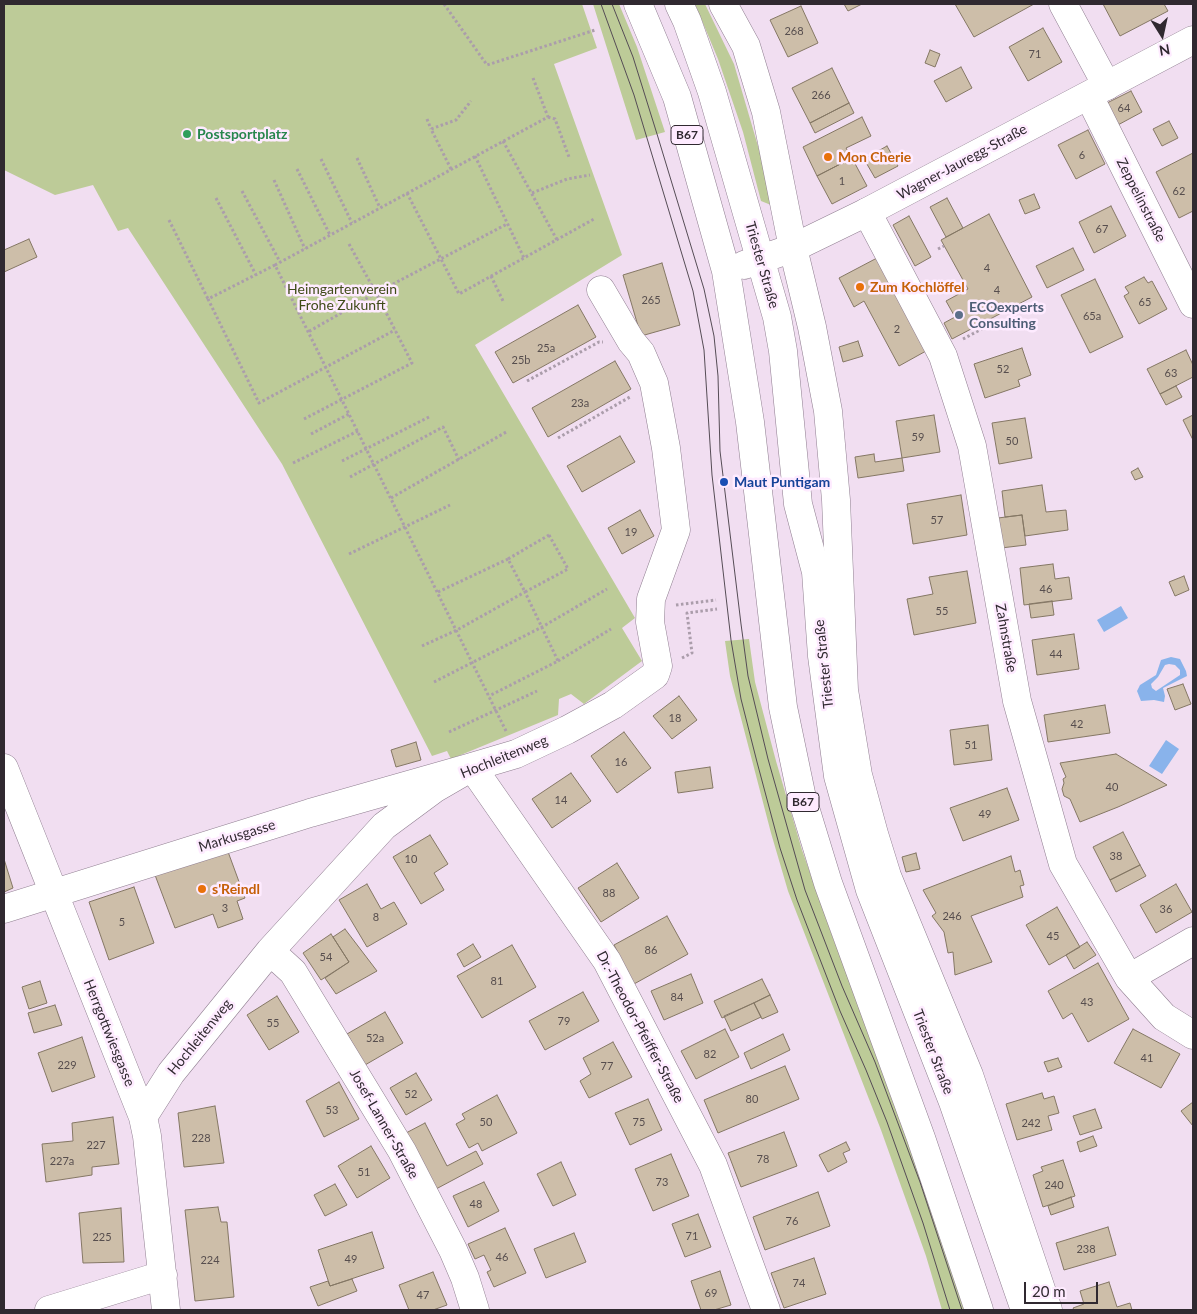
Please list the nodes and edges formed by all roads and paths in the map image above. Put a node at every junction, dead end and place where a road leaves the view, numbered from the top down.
1 (444, 4) edge
2 (638, 4) edge
3 (679, 4) edge
4 (723, 4) edge
5 (1063, 4) edge
6 (595, 30) dead end
7 (1193, 40) edge
8 (533, 78) dead end
9 (1098, 91) junction
10 (471, 101) dead end
11 (548, 117) junction
12 (427, 119) dead end
13 (431, 129) junction
14 (503, 141) junction
15 (475, 156) junction
16 (569, 157) dead end
17 (356, 158) dead end
18 (321, 159) dead end
19 (297, 169) dead end
20 (451, 169) junction
21 (590, 175) dead end
22 (274, 180) dead end
23 (242, 191) dead end
24 (407, 193) junction
25 (532, 193) junction
26 (216, 198) dead end
27 (380, 208) junction
28 (867, 212) junction
29 (594, 219) dead end
30 (169, 220) dead end
31 (352, 223) junction
32 (507, 224) junction
33 (330, 235) junction
34 (557, 240) junction
35 (349, 244) dead end
36 (944, 246) dead end
37 (793, 248) junction
38 (305, 249) junction
39 (938, 249) dead end
40 (441, 258) junction
41 (524, 258) junction
42 (761, 259) junction
43 (280, 262) junction
44 (275, 265) junction
45 (726, 270) junction
46 (256, 275) junction
47 (491, 276) junction
48 (601, 290) dead end
49 (376, 293) junction
50 (208, 299) junction
51 (504, 303) dead end
52 (1193, 304) edge
53 (989, 319) dead end
54 (395, 330) junction
55 (308, 332) junction
56 (631, 341) junction
57 (940, 351) junction
58 (325, 366) junction
59 (527, 381) dead end
60 (654, 383) junction
61 (342, 399) junction
62 (349, 414) junction
63 (431, 416) dead end
64 (304, 419) dead end
65 (358, 431) junction
66 (508, 431) dead end
67 (311, 434) dead end
68 (558, 438) dead end
69 (367, 449) junction
70 (459, 460) junction
71 (342, 461) dead end
72 (293, 463) dead end
73 (374, 465) junction
74 (350, 477) dead end
75 (391, 498) junction
76 (450, 505) dead end
77 (406, 527) junction
78 (349, 554) dead end
79 (508, 559) junction
80 (607, 589) dead end
81 (438, 592) junction
82 (525, 592) junction
83 (716, 600) dead end
84 (675, 605) dead end
85 (717, 609) dead end
86 (542, 627) junction
87 (612, 629) dead end
88 (457, 630) junction
89 (422, 646) dead end
90 (558, 660) junction
91 (677, 660) dead end
92 (473, 662) junction
93 (434, 682) dead end
94 (537, 692) dead end
95 (489, 696) junction
96 (497, 710) junction
97 (449, 732) dead end
98 (516, 754) junction
99 (472, 767) junction
100 (4, 768) edge
101 (54, 894) junction
102 (4, 909) edge
103 (1193, 941) edge
104 (270, 950) junction
105 (1129, 978) junction
106 (1193, 1035) edge
107 (143, 1117) junction
108 (163, 1275) junction
109 (49, 1310) edge
110 (166, 1310) edge
111 (475, 1310) edge
112 (766, 1310) edge
113 (978, 1310) edge
114 (1025, 1310) edge
115 (1048, 1310) edge

1 - 6 path
2 - 45 street, B67
3 - 42 street, Triester Straße / B67
4 - 37 street, Triester Straße
5 - 9 street, Zeppelinstraße
7 - 9 street, Wagner-Jauregg-Straße
8 - 11 path
9 - 28 street, Wagner-Jauregg-Straße
9 - 52 street, Zeppelinstraße
10 - 13 path
11 - 14 path
11 - 16 path
12 - 13 path
13 - 20 path
14 - 15 path
14 - 25 path
15 - 20 path
15 - 32 path
17 - 27 path
18 - 31 path
19 - 33 path
20 - 24 path
21 - 25 path
22 - 38 path
23 - 43 path
24 - 27 path
24 - 40 path
25 - 34 path
26 - 46 path
27 - 31 path
28 - 37 street, Wagner-Jauregg-Straße
28 - 57 street, Zahnstraße
29 - 34 path
30 - 50 path
31 - 33 path
32 - 40 path
32 - 41 path
33 - 38 path
34 - 41 path
35 - 49 path
36 - 39 path
37 - 42 street, Wagner-Jauregg-Straße
37 - 115 street, Triester Straße
38 - 43 path
40 - 47 path
40 - 49 path
41 - 47 path
42 - 45 street, Wagner-Jauregg-Straße
42 - 114 street, Triester Straße / B67
43 - 44 path
44 - 46 path
44 - 55 path
45 - 113 street, B67
46 - 50 path
47 - 51 path
48 - 56 street, Hochleitenweg
49 - 54 path
49 - 55 path
50 - 58 path
53 - 57 path
54 - 58 path
54 - 61 path
55 - 58 path
56 - 59 path
56 - 60 street, Hochleitenweg
57 - 105 street, Zahnstraße
58 - 61 path
60 - 68 path
60 - 98 street, Hochleitenweg
61 - 62 path
61 - 64 path
62 - 65 path
62 - 67 path
63 - 69 path
65 - 69 path
65 - 72 path
66 - 70 path
69 - 71 path
69 - 73 path
70 - 73 path
70 - 75 path
73 - 74 path
73 - 75 path
75 - 77 path
76 - 77 path
77 - 78 path
77 - 81 path
79 - 81 path
79 - 82 path
79 - 82 path
80 - 86 path
81 - 88 path
82 - 86 path
82 - 88 path
83 - 84 path
85 - 91 path
86 - 90 path
86 - 92 path
87 - 90 path
88 - 89 path
88 - 92 path
90 - 95 path
92 - 93 path
92 - 95 path
94 - 96 path
95 - 96 path
96 - 97 path
96 - 98 path
98 - 99 street, Hochleitenweg
99 - 101 street, Markusgasse
99 - 104 street, Hochleitenweg
99 - 112 street, Dr.-Theodor-Pfeiffer-Straße
100 - 101 street, Herrgottwiesgasse
101 - 102 street, Markusgasse
101 - 107 street, Herrgottwiesgasse
103 - 105 street
104 - 107 street, Hochleitenweg
104 - 111 street, Josef-Lanner-Straße
105 - 106 street, Zahnstraße
107 - 108 street, Herrgottwiesgasse
108 - 109 street
108 - 110 street, Herrgottwiesgasse

